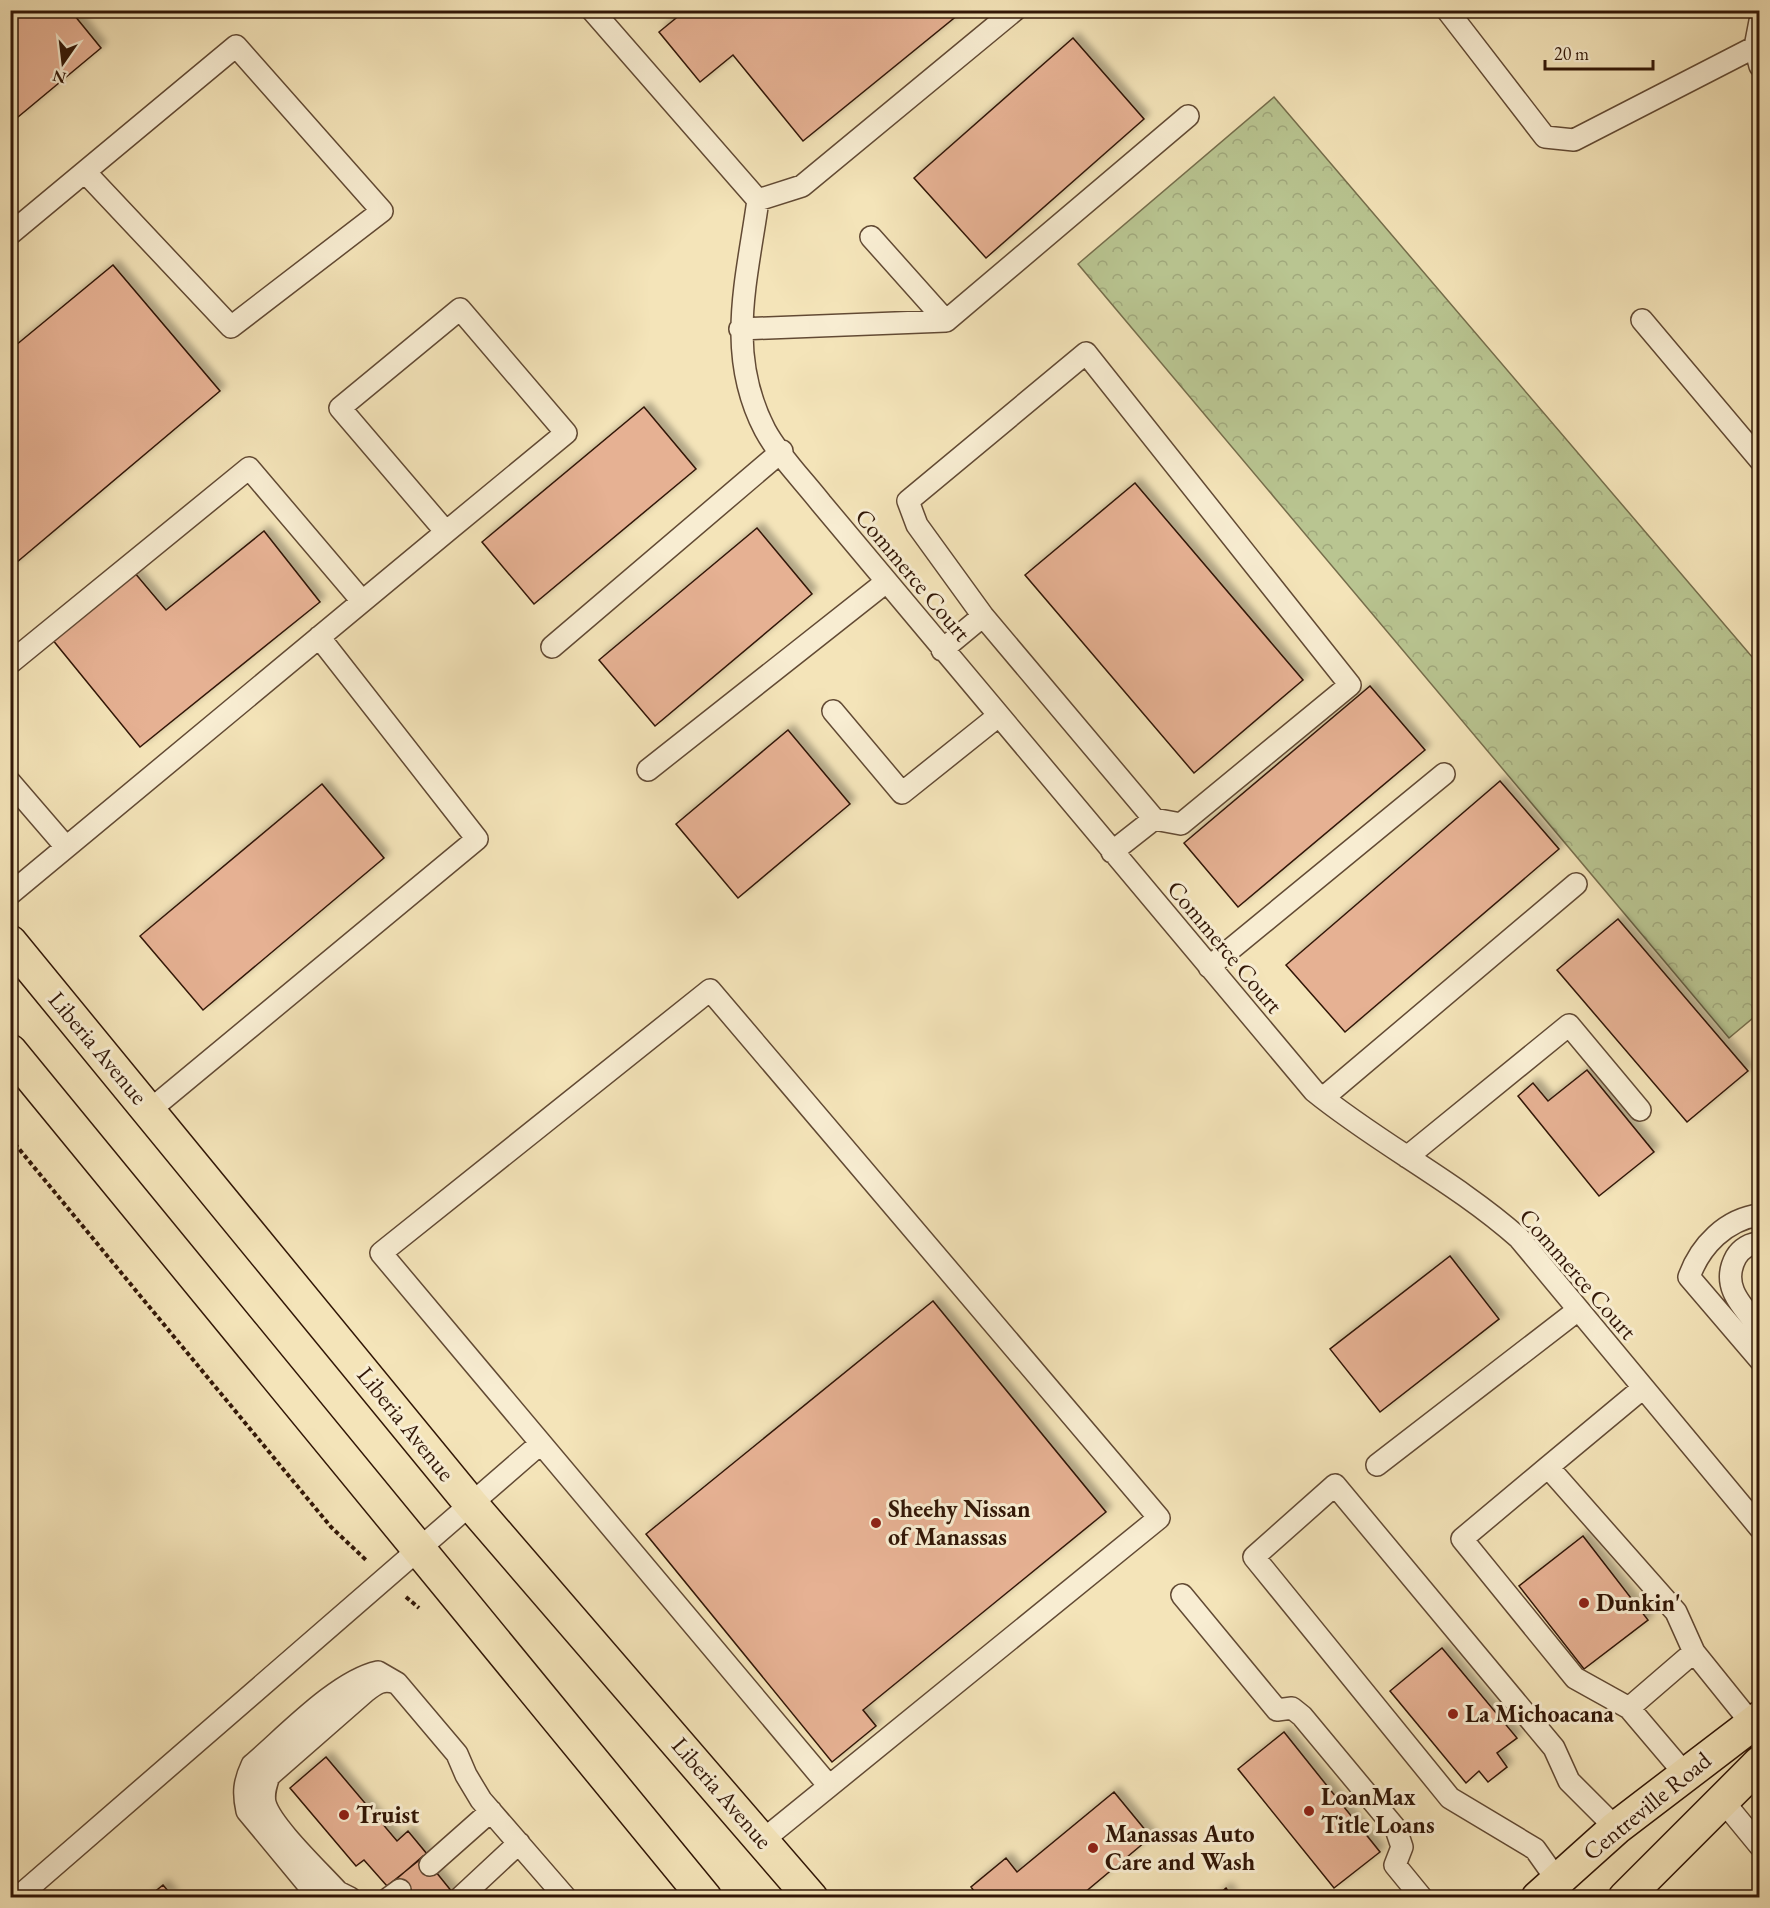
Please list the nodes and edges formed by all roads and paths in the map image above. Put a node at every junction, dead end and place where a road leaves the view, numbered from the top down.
1 (592, 10) edge
2 (1015, 10) edge
3 (1447, 10) edge
4 (1760, 21) edge
5 (1757, 57) edge
6 (1188, 116) dead end
7 (85, 172) junction
8 (758, 200) junction
9 (10, 234) edge
10 (871, 237) dead end
11 (1642, 320) dead end
12 (946, 321) junction
13 (740, 328) junction
14 (782, 451) junction
15 (1760, 460) edge
16 (446, 532) junction
17 (886, 582) junction
18 (362, 602) junction
19 (982, 616) junction
20 (319, 637) junction
21 (552, 647) dead end
22 (942, 650) junction
23 (10, 663) edge
24 (833, 711) dead end
25 (997, 717) junction
26 (648, 770) dead end
27 (1444, 774) dead end
28 (10, 782) edge
29 (1154, 819) junction
30 (66, 848) junction
31 (1112, 852) junction
32 (1576, 884) dead end
33 (10, 894) edge
34 (10, 942) edge
35 (1209, 967) junction
36 (10, 1051) edge
37 (1323, 1098) junction
38 (150, 1110) junction
39 (1640, 1110) dead end
40 (10, 1138) edge
41 (1407, 1157) junction
42 (1760, 1215) edge
43 (1760, 1243) edge
44 (1578, 1310) junction
45 (1760, 1328) edge
46 (1760, 1360) edge
47 (1643, 1388) junction
48 (540, 1444) junction
49 (1377, 1465) dead end
50 (1548, 1467) junction
51 (471, 1504) junction
52 (331, 1527) dead end
53 (1760, 1528) edge
54 (421, 1548) junction
55 (1182, 1595) dead end
56 (1694, 1652) junction
57 (397, 1683) junction
58 (1629, 1708) junction
59 (1756, 1721) edge
60 (1760, 1762) edge
61 (1685, 1774) junction
62 (829, 1786) junction
63 (1723, 1801) junction
64 (491, 1811) junction
65 (1616, 1828) junction
66 (763, 1840) junction
67 (519, 1843) junction
68 (1760, 1846) edge
69 (430, 1865) dead end
70 (1548, 1889) edge
71 (17, 1898) edge
72 (319, 1898) edge
73 (350, 1898) edge
74 (460, 1898) edge
75 (566, 1898) edge
76 (705, 1898) edge
77 (811, 1898) edge
78 (1422, 1898) edge
79 (1625, 1898) edge

1 - 8 lane
2 - 8 lane
3 - 5 lane
4 - 5 lane
6 - 12 lane
7 - 7 lane
7 - 9 lane
8 - 13 lane, Commerce Court
10 - 12 lane
11 - 15 lane
12 - 13 lane
13 - 14 lane, Commerce Court
14 - 17 lane, Commerce Court
14 - 21 lane
16 - 16 lane
16 - 18 lane
17 - 22 lane, Commerce Court
17 - 26 lane
18 - 20 lane
18 - 23 lane
19 - 22 lane
19 - 29 lane
19 - 29 lane
20 - 30 lane
20 - 38 lane
22 - 25 lane, Commerce Court
24 - 25 lane
25 - 31 lane, Commerce Court
27 - 35 lane
28 - 30 lane
29 - 31 lane
30 - 33 lane
31 - 35 lane, Commerce Court
32 - 37 lane
34 - 38 highway, Liberia Avenue
35 - 37 lane, Commerce Court
36 - 54 highway
37 - 41 lane, Commerce Court
38 - 51 highway, Liberia Avenue
39 - 41 lane
40 - 52 path
41 - 44 lane, Commerce Court
42 - 46 lane
43 - 45 lane
44 - 47 lane, Commerce Court
44 - 49 lane
47 - 50 lane
47 - 53 lane, Commerce Court
48 - 51 lane
48 - 62 lane
48 - 62 lane
50 - 56 lane
50 - 58 lane
51 - 54 lane
51 - 66 highway, Liberia Avenue
54 - 71 lane
54 - 76 highway
55 - 78 lane
56 - 58 lane
56 - 59 lane
57 - 64 lane
57 - 72 lane
57 - 73 lane
58 - 61 lane
59 - 61 highway, Centreville Road
60 - 63 highway, Centreville Road
61 - 65 highway, Centreville Road
62 - 66 lane
63 - 68 lane
63 - 79 highway, Centreville Road
64 - 67 lane
64 - 69 lane
65 - 70 highway, Centreville Road
65 - 70 lane
66 - 77 highway, Liberia Avenue
67 - 74 lane
67 - 75 lane

